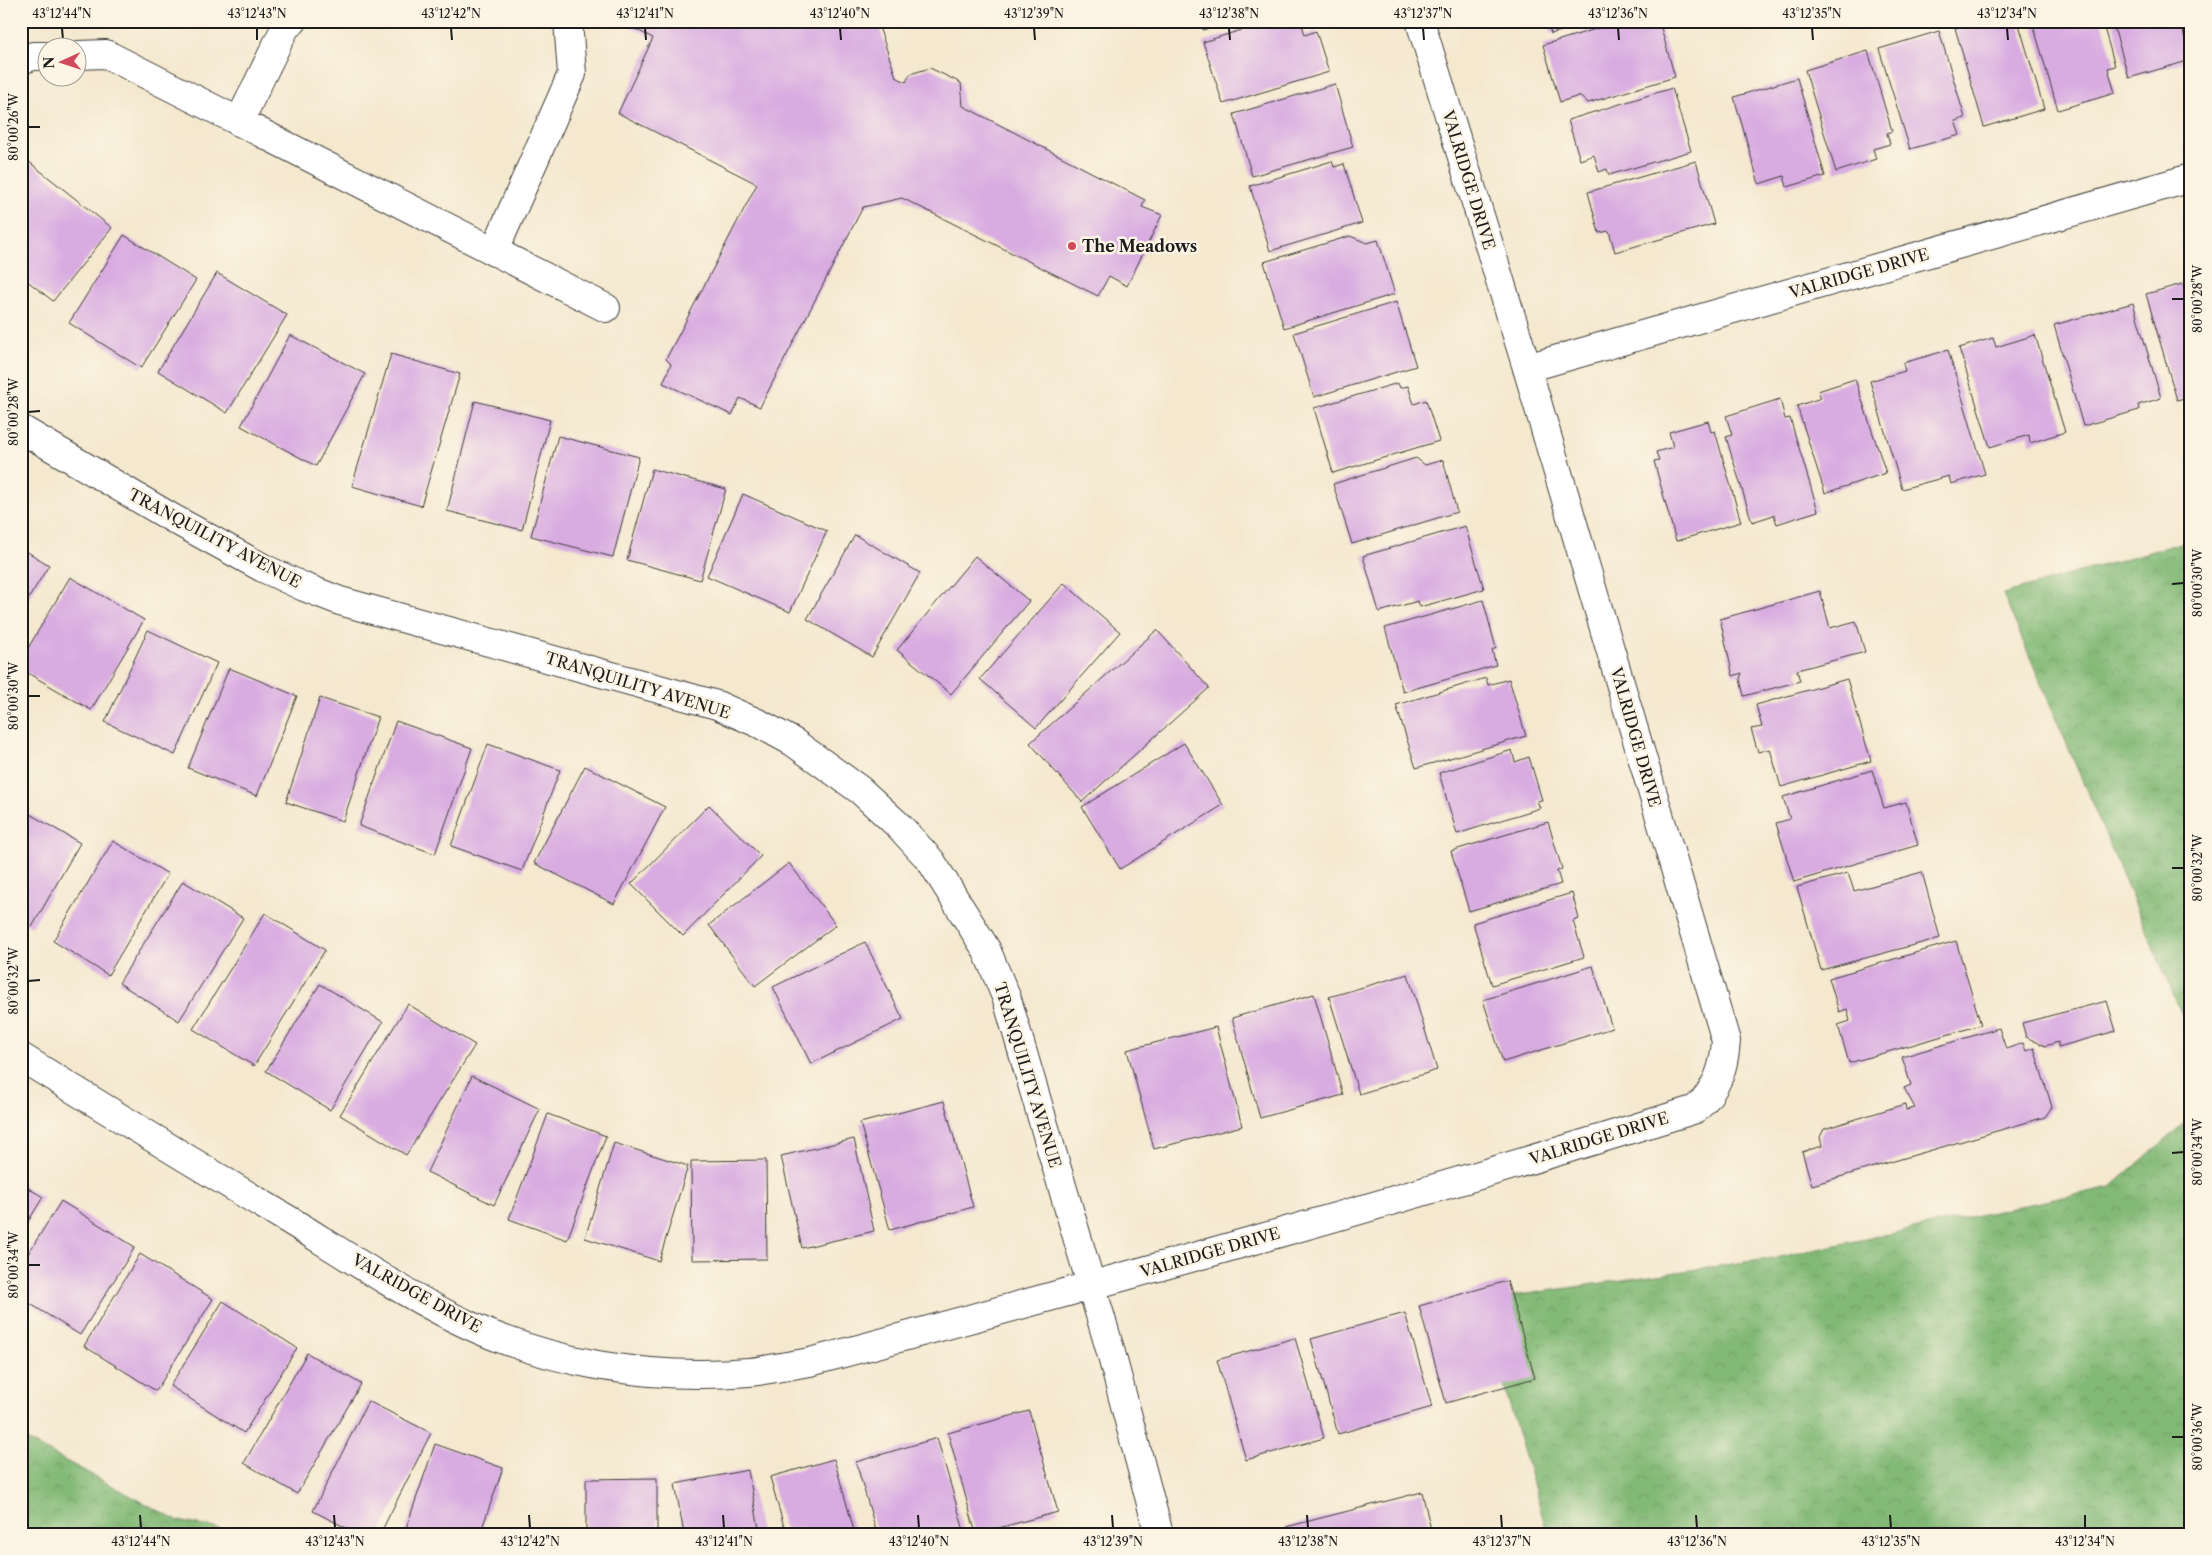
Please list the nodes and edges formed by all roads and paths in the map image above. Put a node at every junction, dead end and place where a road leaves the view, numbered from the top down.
1 (293, 21) edge
2 (568, 21) edge
3 (1420, 21) edge
4 (88, 55) edge
5 (38, 56) edge
6 (21, 60) edge
7 (239, 122) junction
8 (2191, 178) edge
9 (494, 252) junction
10 (606, 308) dead end
11 (1526, 368) junction
12 (21, 429) edge
13 (21, 1057) edge
14 (1092, 1286) junction
15 (1159, 1534) edge

1 - 7 street
2 - 9 street
3 - 11 street, VALRIDGE DRIVE
4 - 7 street
5 - 6 street
7 - 9 street
8 - 11 street, VALRIDGE DRIVE
9 - 10 street
11 - 14 street, VALRIDGE DRIVE
12 - 14 street, TRANQUILITY AVENUE
13 - 14 street, VALRIDGE DRIVE
14 - 15 street, TRANQUILITY AVENUE

